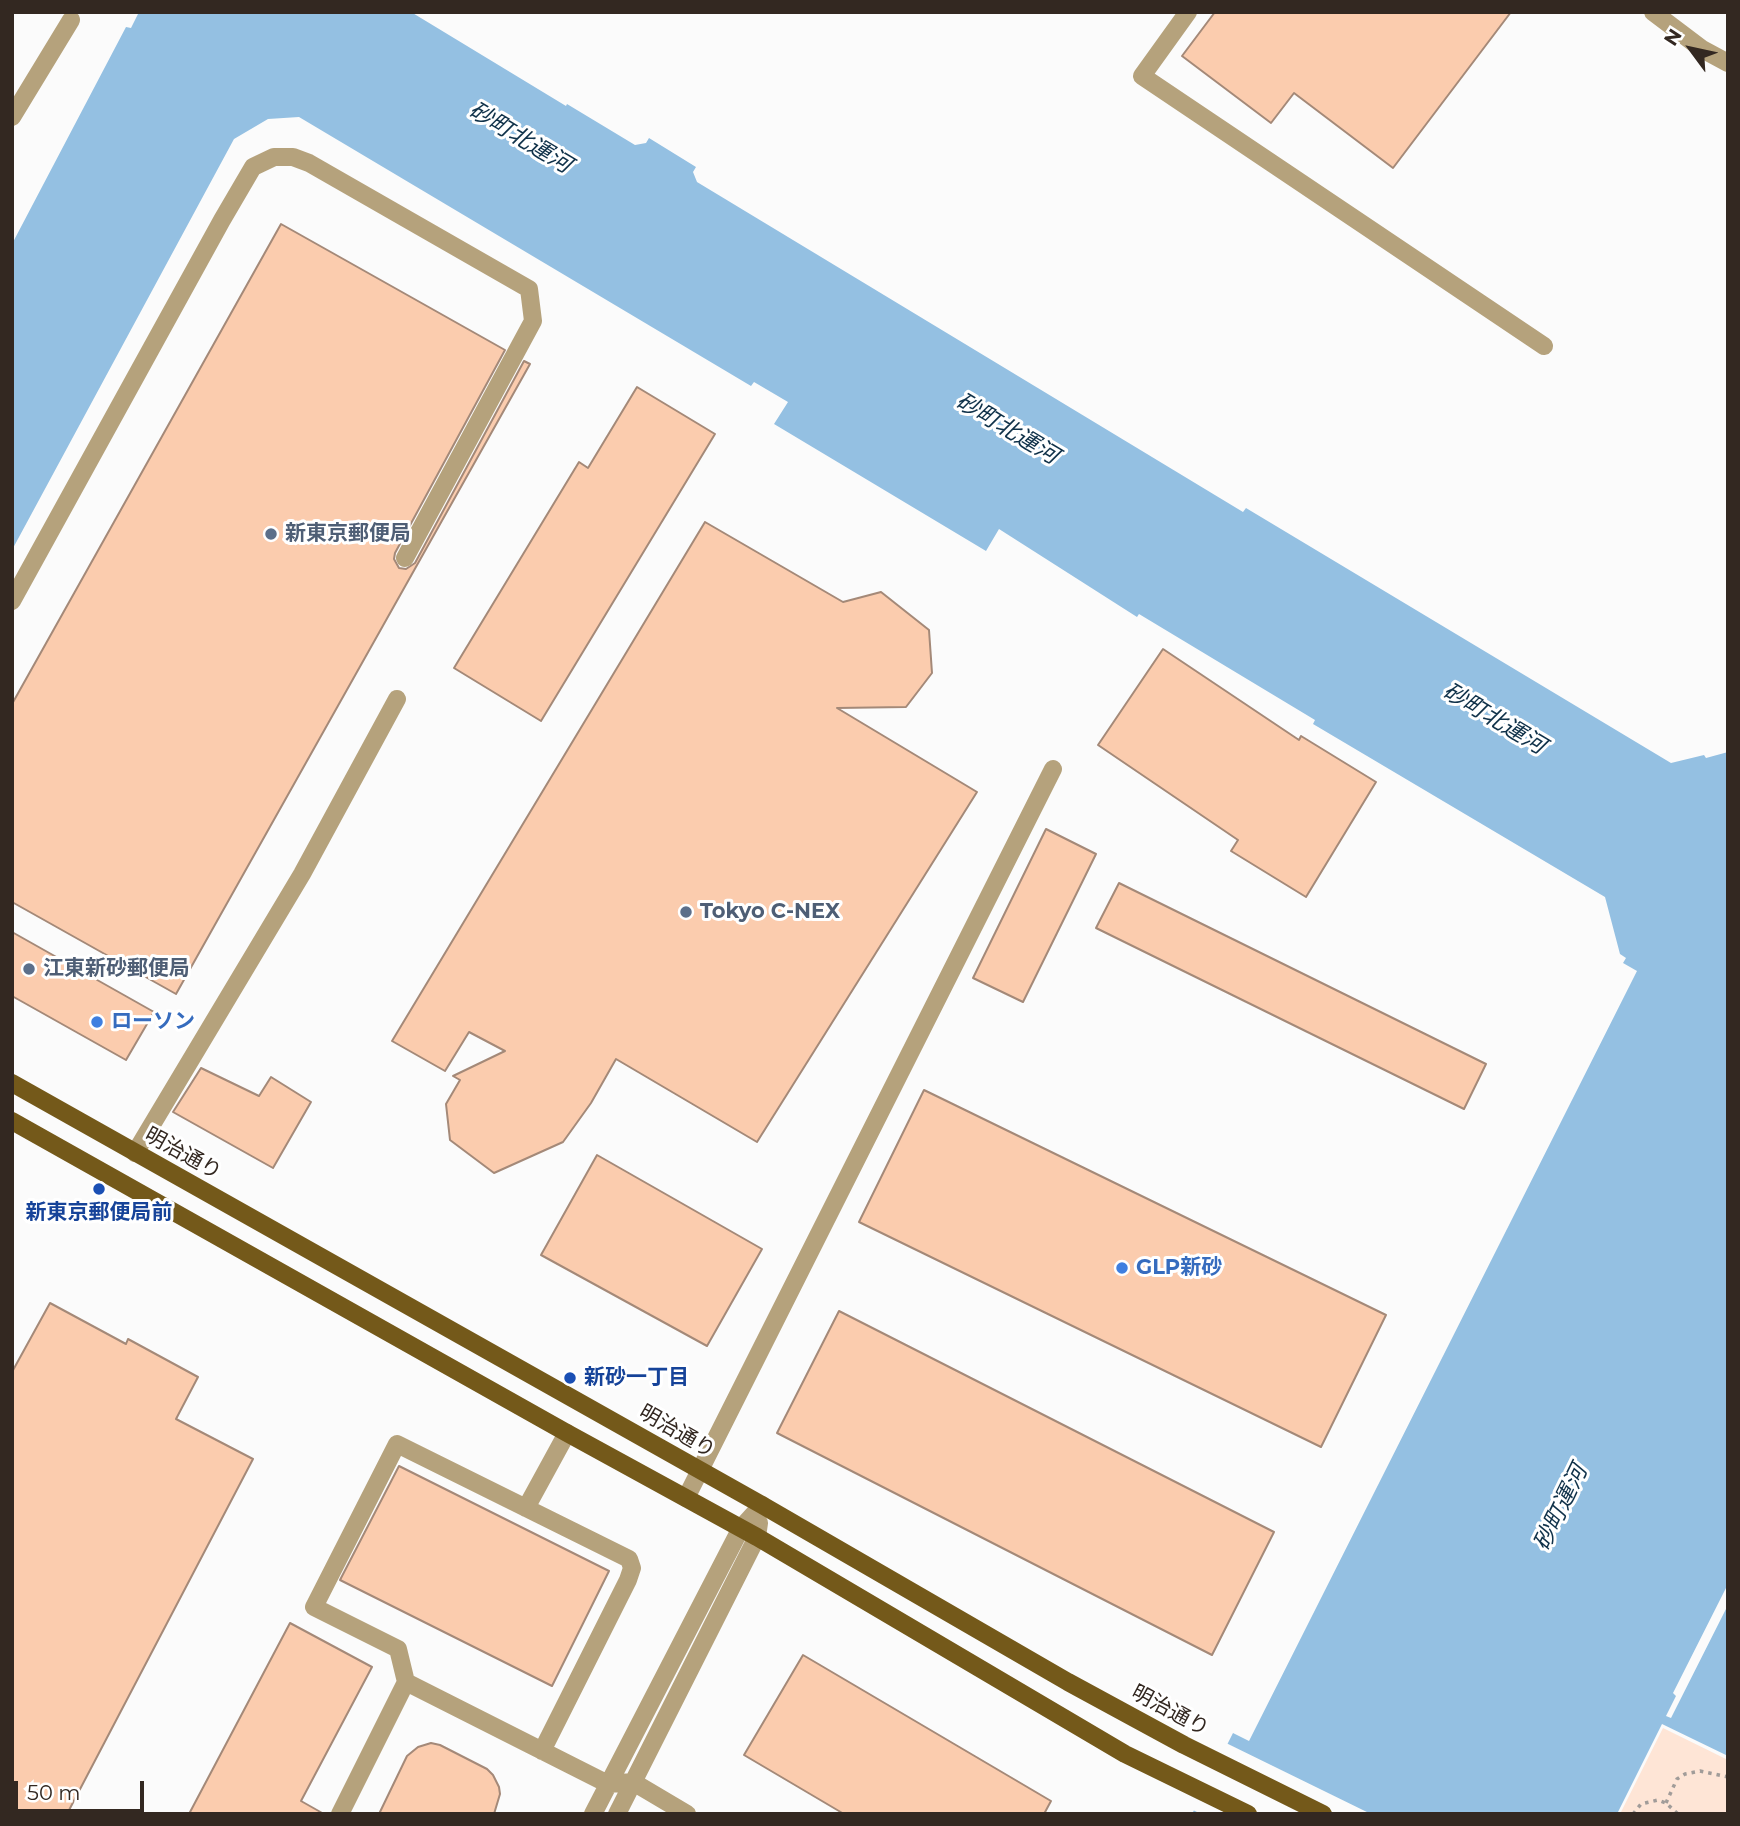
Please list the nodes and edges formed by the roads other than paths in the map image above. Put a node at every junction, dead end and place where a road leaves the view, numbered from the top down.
1 (1188, 12) edge
2 (1653, 12) edge
3 (71, 20) dead end
4 (1728, 64) edge
5 (12, 117) edge
6 (1544, 346) dead end
7 (405, 558) dead end
8 (12, 601) edge
9 (397, 699) dead end
10 (1053, 769) dead end
11 (12, 1083) edge
12 (12, 1121) edge
13 (135, 1153) junction
14 (567, 1433) junction
15 (699, 1471) junction
16 (686, 1498) junction
17 (762, 1505) junction
18 (526, 1508) junction
19 (749, 1532) junction
20 (406, 1682) junction
21 (542, 1751) junction
22 (633, 1782) junction
23 (608, 1784) junction
24 (340, 1814) edge
25 (593, 1814) edge
26 (617, 1814) edge
27 (687, 1814) edge
28 (1248, 1814) edge
29 (1323, 1814) edge

1 - 6 street
2 - 4 street
3 - 5 street
7 - 8 street
9 - 13 street
10 - 15 street
11 - 13 main road, 明治通り
12 - 14 main road
13 - 15 main road, 明治通り
14 - 16 main road
14 - 18 street
15 - 16 street
15 - 17 main road, 明治通り
16 - 19 main road
17 - 19 street
17 - 29 main road, 明治通り
18 - 20 street
18 - 21 street
19 - 22 street
19 - 23 street
19 - 28 main road
20 - 21 street
20 - 24 street
21 - 23 street
22 - 23 street
22 - 26 street
22 - 27 street
23 - 25 street

